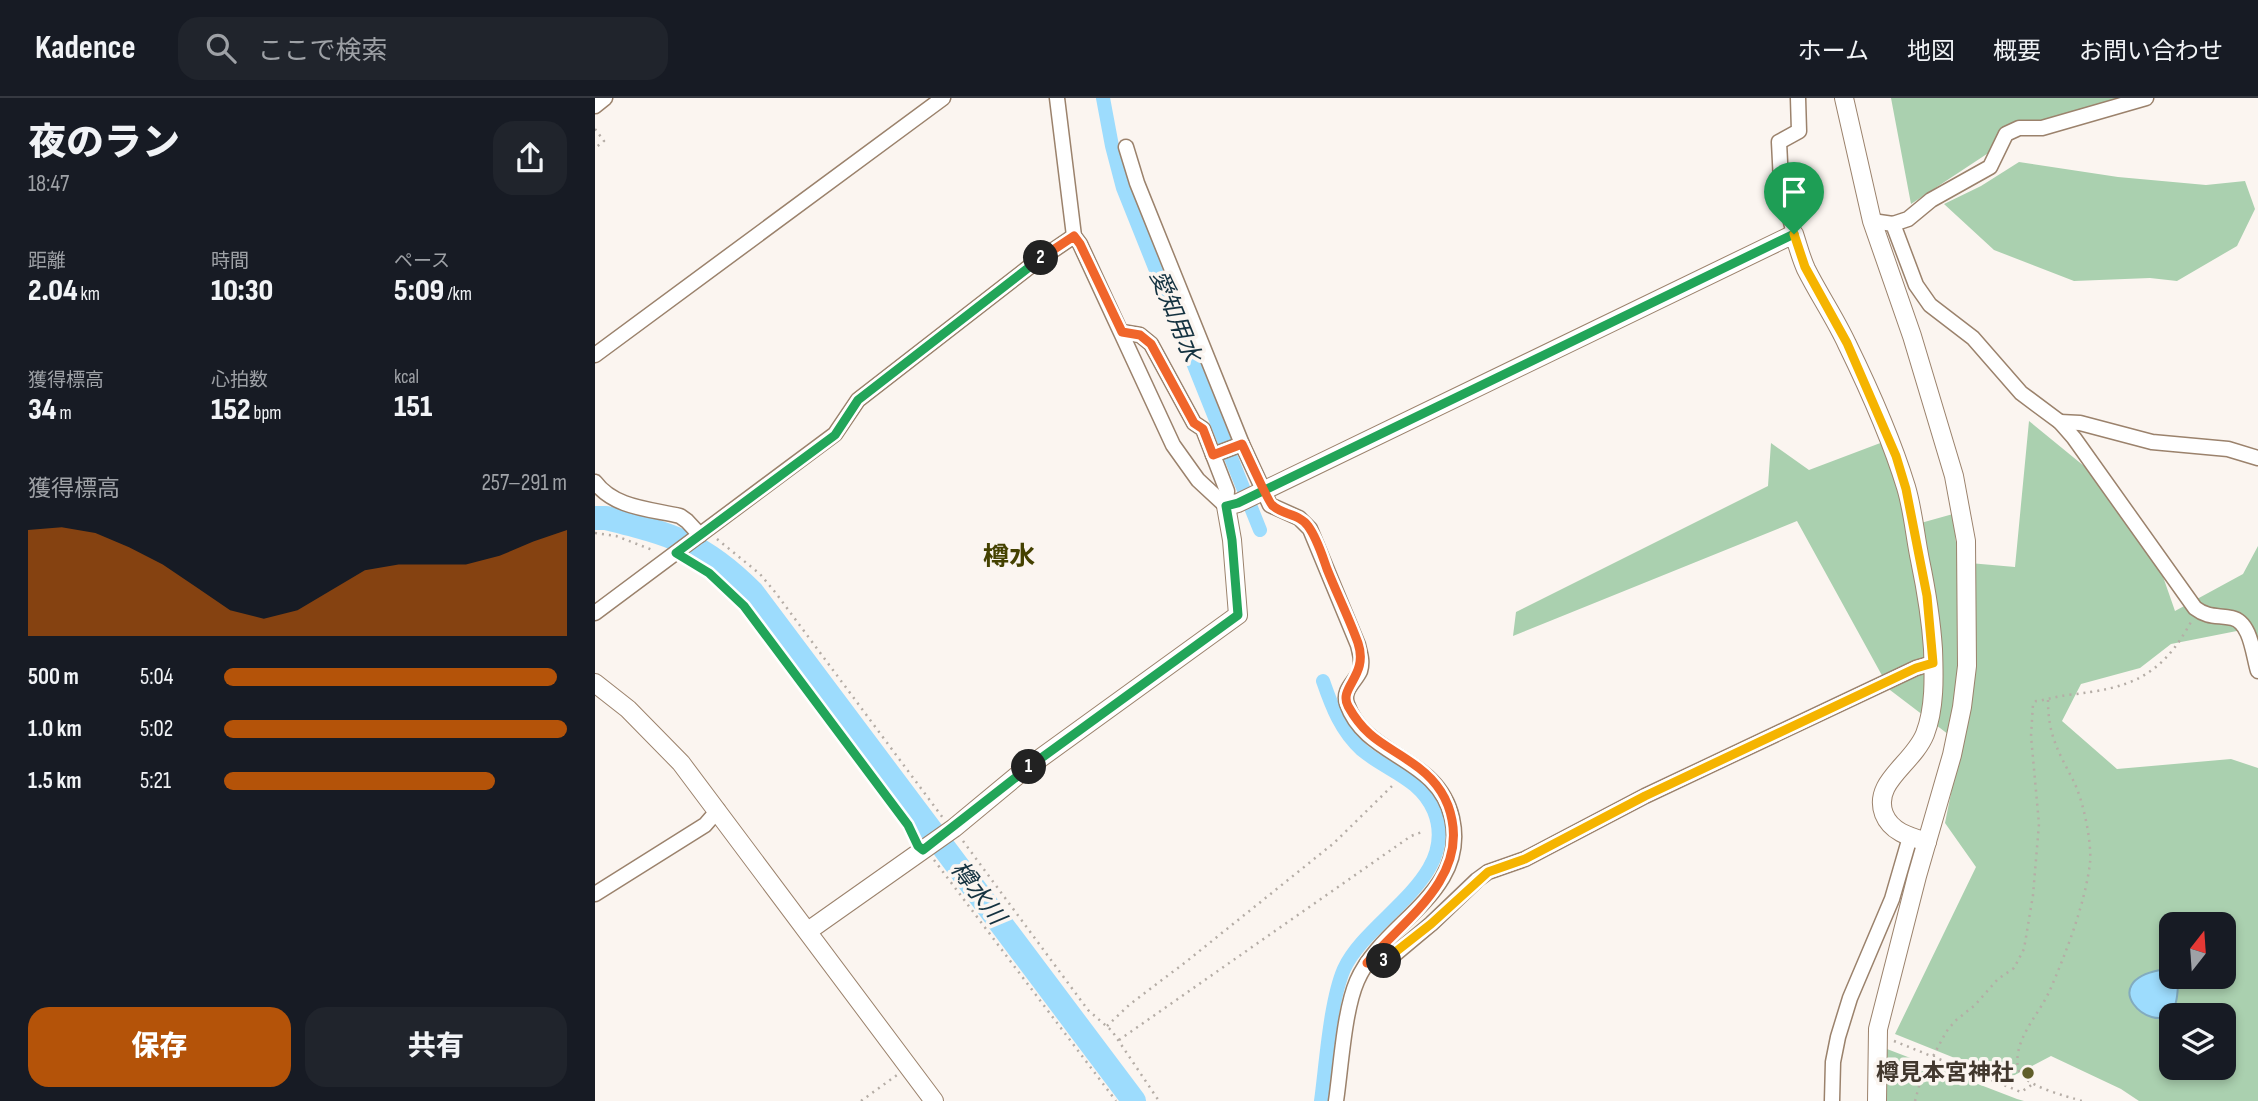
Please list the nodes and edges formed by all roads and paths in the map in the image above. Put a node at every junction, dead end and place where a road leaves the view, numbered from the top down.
1 (605, 98) edge
2 (943, 98) edge
3 (1057, 98) edge
4 (1798, 98) edge
5 (1844, 98) edge
6 (2146, 98) edge
7 (595, 106) edge
8 (595, 129) edge
9 (1126, 147) dead end
10 (595, 148) edge
11 (1872, 221) junction
12 (1893, 224) junction
13 (1794, 234) junction
14 (1074, 236) junction
15 (1122, 332) junction
16 (595, 355) edge
17 (2060, 422) junction
18 (1242, 444) junction
19 (1213, 455) junction
20 (2258, 458) edge
21 (595, 482) edge
22 (1263, 491) junction
23 (1232, 505) junction
24 (595, 533) edge
25 (700, 535) junction
26 (675, 553) junction
27 (2197, 610) junction
28 (595, 612) edge
29 (1933, 663) junction
30 (2258, 671) edge
31 (595, 683) edge
32 (2048, 700) junction
33 (1392, 786) dead end
34 (718, 810) junction
35 (954, 828) junction
36 (1422, 832) dead end
37 (1919, 839) junction
38 (927, 848) junction
39 (595, 894) edge
40 (808, 931) junction
41 (1367, 963) junction
42 (1107, 1026) junction
43 (1119, 1040) junction
44 (1891, 1040) dead end
45 (1933, 1056) junction
46 (909, 1067) junction
47 (2033, 1084) junction
48 (861, 1101) edge
49 (934, 1101) edge
50 (1115, 1101) edge
51 (1159, 1101) edge
52 (1336, 1101) edge
53 (1832, 1101) edge
54 (1877, 1101) edge
55 (1915, 1101) edge
56 (2082, 1101) edge

1 - 7 street
2 - 16 street
3 - 14 street
4 - 13 street
5 - 11 street
6 - 12 street
8 - 10 path
9 - 18 street
11 - 12 street
11 - 37 street
12 - 17 street
13 - 22 street
13 - 29 street
14 - 15 street
14 - 25 street
15 - 19 street
15 - 23 street
17 - 20 street
17 - 27 street
18 - 19 street
18 - 22 street
19 - 23 street
21 - 25 street
22 - 23 street
22 - 41 street
23 - 35 street
24 - 26 path
25 - 26 street
25 - 35 path
26 - 28 street
26 - 38 path
27 - 30 street
27 - 32 path
29 - 37 street
29 - 41 street
31 - 34 street
32 - 45 path
32 - 47 path
33 - 42 path
34 - 39 street
34 - 40 street
35 - 38 street
35 - 42 path
36 - 43 path
37 - 53 street
37 - 54 street
38 - 40 street
38 - 50 path
40 - 46 street
41 - 52 street
42 - 43 path
43 - 51 path
44 - 45 path
45 - 47 path
45 - 55 path
46 - 48 path
46 - 49 street
47 - 56 path

